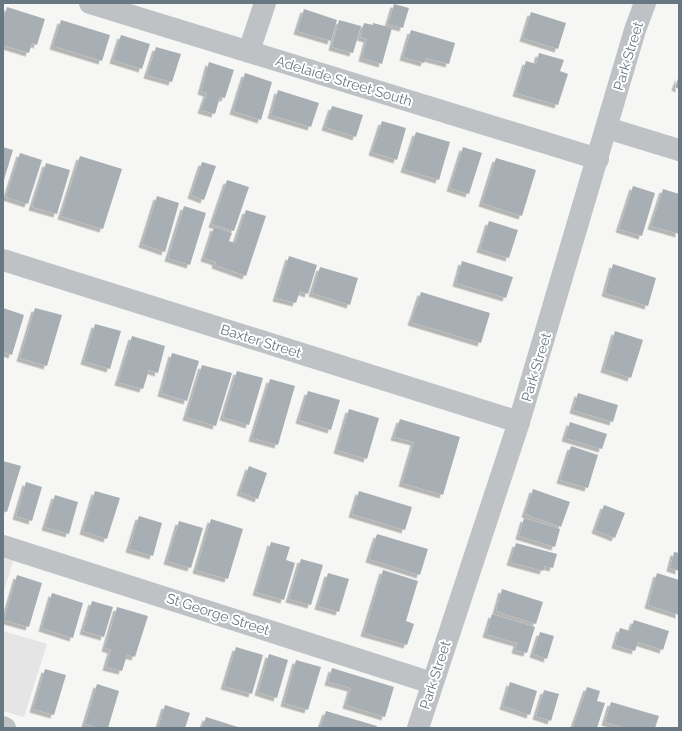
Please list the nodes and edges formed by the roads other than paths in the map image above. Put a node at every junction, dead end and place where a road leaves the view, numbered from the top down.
1 (90, 3) edge
2 (265, 3) edge
3 (645, 3) edge
4 (249, 52) junction
5 (607, 128) junction
6 (679, 150) edge
7 (598, 159) junction
8 (3, 260) edge
9 (520, 422) junction
10 (3, 546) edge
11 (432, 683) junction
12 (422, 727) edge

1 - 4 street, Adelaide Street South
2 - 4 street
3 - 5 street, Park Street
4 - 7 street, Adelaide Street South
5 - 6 street
5 - 7 street, Park Street
7 - 9 street, Park Street
8 - 9 street, Baxter Street
9 - 11 street, Park Street
10 - 11 street, St George Street
11 - 12 street, Park Street

